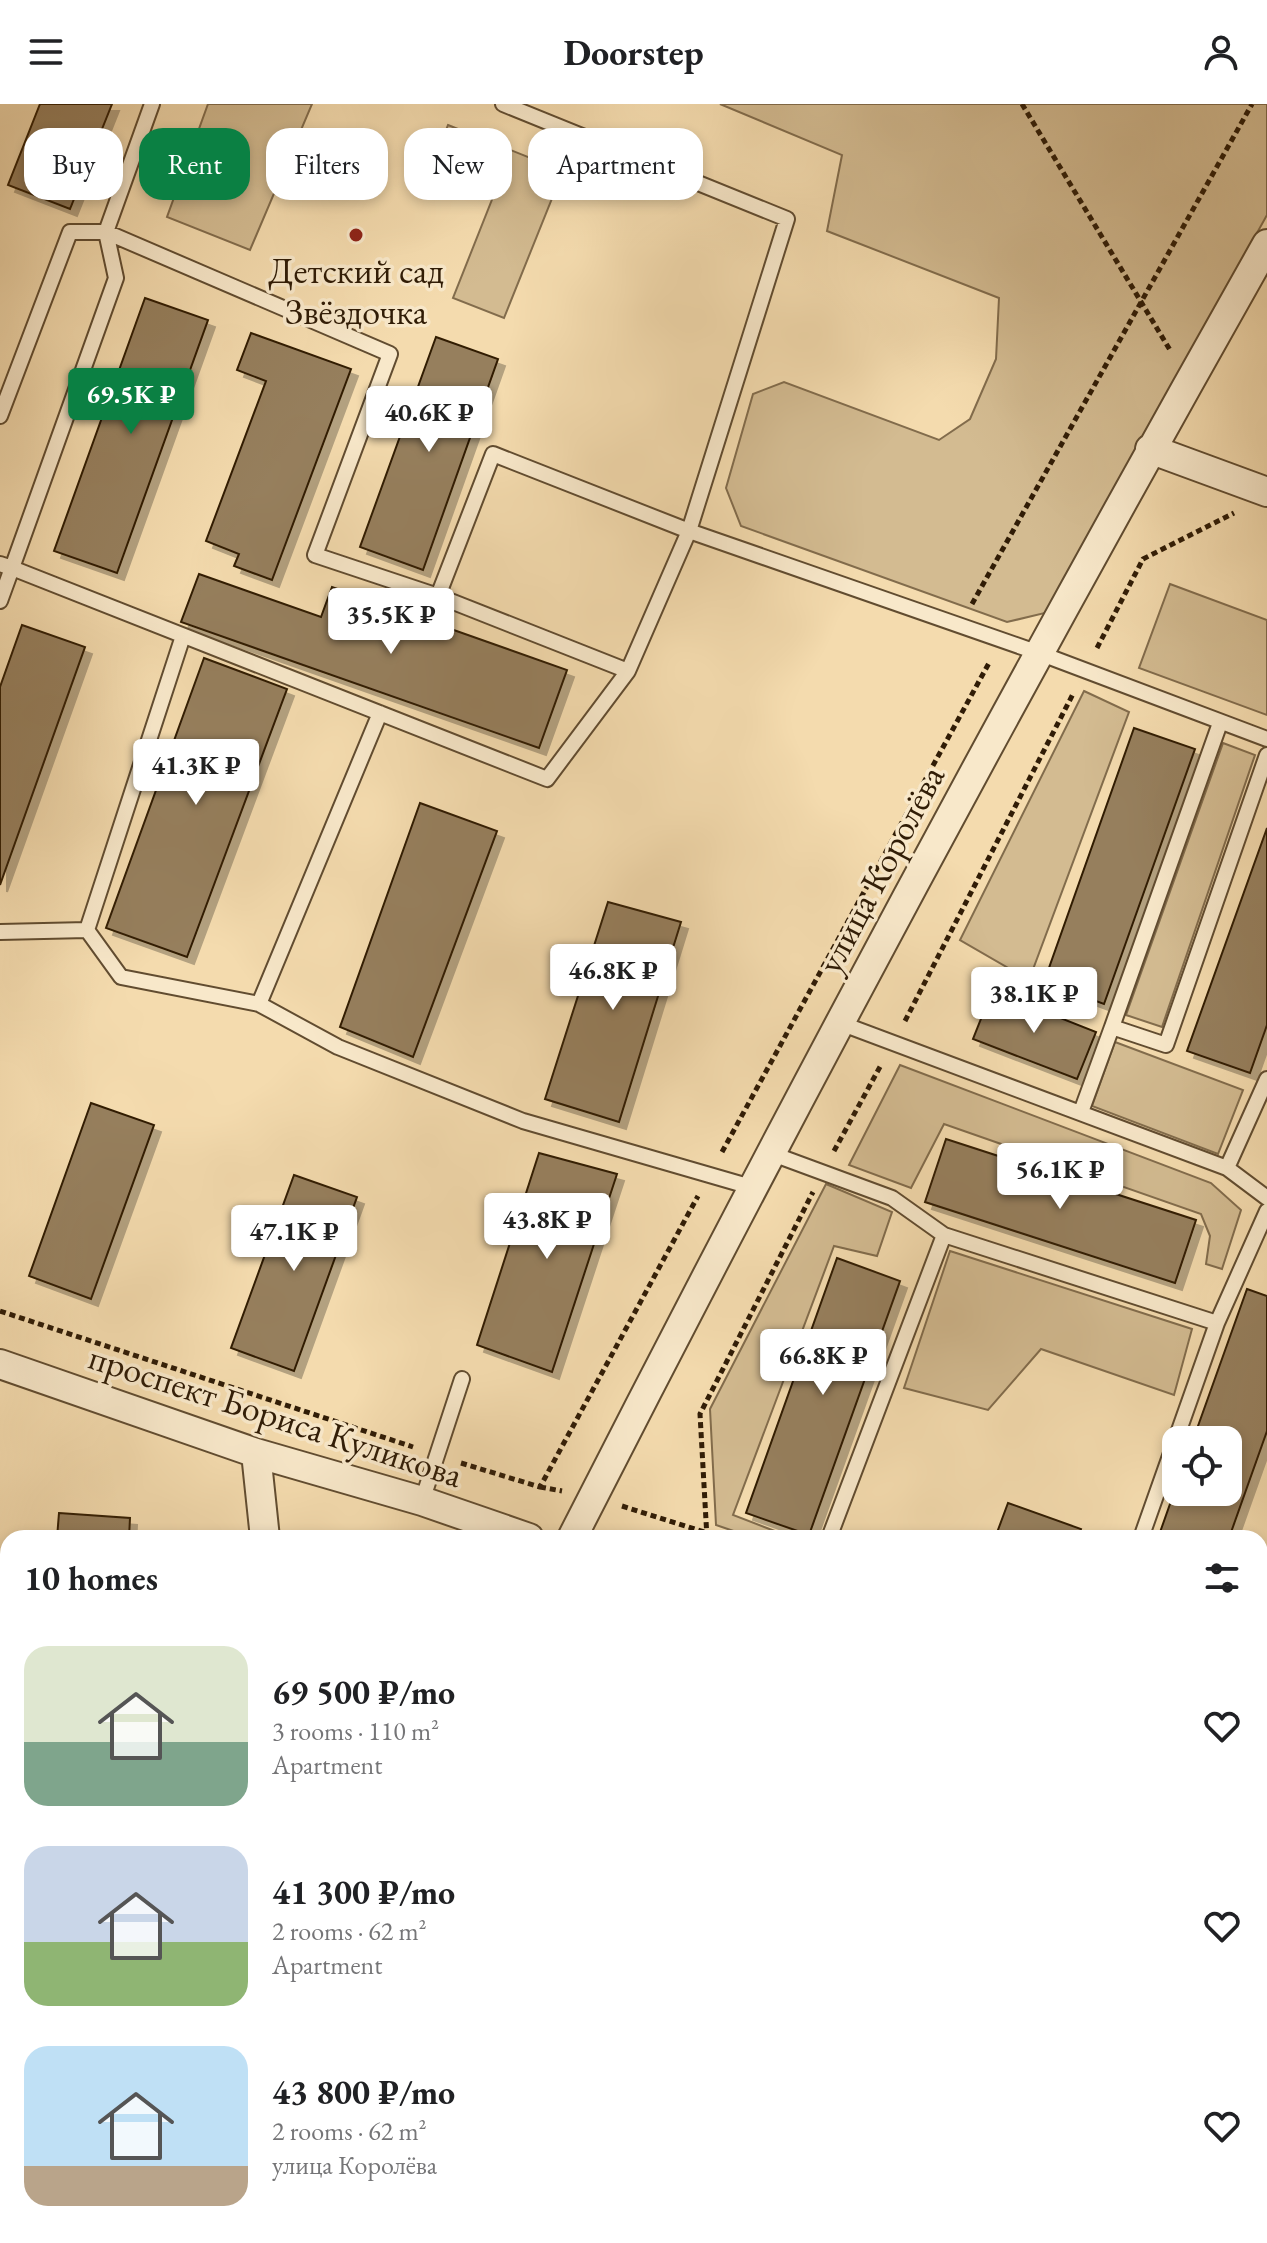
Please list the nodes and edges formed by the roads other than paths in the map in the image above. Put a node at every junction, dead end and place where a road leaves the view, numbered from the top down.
1 (152, 104) edge
2 (503, 104) edge
3 (106, 232) junction
4 (1267, 244) edge
5 (0, 416) edge
6 (1150, 449) junction
7 (1267, 492) edge
8 (689, 531) junction
9 (6, 566) edge
10 (438, 596) junction
11 (0, 601) edge
12 (183, 636) junction
13 (1039, 653) junction
14 (628, 671) junction
15 (380, 713) junction
16 (1220, 723) junction
17 (1267, 739) edge
18 (1267, 755) edge
19 (87, 930) junction
20 (0, 932) edge
21 (259, 1004) junction
22 (840, 1023) junction
23 (1112, 1027) junction
24 (1267, 1079) edge
25 (1081, 1112) junction
26 (770, 1153) junction
27 (1227, 1168) junction
28 (751, 1187) junction
29 (1267, 1198) edge
30 (1267, 1211) edge
31 (944, 1235) junction
32 (1217, 1323) junction
33 (0, 1364) edge
34 (462, 1379) dead end
35 (256, 1453) junction
36 (422, 1501) junction
37 (264, 1530) edge
38 (506, 1530) edge
39 (576, 1530) edge
40 (832, 1530) edge
41 (1144, 1530) edge

1 - 3 lane
2 - 8 lane
3 - 5 lane
3 - 9 lane
3 - 10 lane
4 - 6 street, улица Королёва
6 - 7 street
6 - 13 street, улица Королёва
8 - 10 lane
8 - 13 lane
8 - 14 lane
9 - 11 lane
9 - 12 lane
10 - 14 lane
12 - 15 lane
12 - 19 lane
13 - 16 lane
13 - 22 street, улица Королёва
14 - 15 lane
15 - 21 lane
16 - 17 lane
16 - 23 lane
18 - 23 lane
19 - 20 lane
19 - 21 lane
21 - 28 lane
22 - 25 lane
22 - 26 street, улица Королёва
23 - 25 lane
24 - 27 lane
25 - 27 lane
26 - 28 street, улица Королёва
26 - 31 lane
27 - 29 lane
28 - 39 street, улица Королёва
30 - 32 lane
31 - 32 lane
31 - 40 lane
32 - 41 lane
33 - 35 street, проспект Бориса Куликова
34 - 36 lane
35 - 36 street, проспект Бориса Куликова
35 - 37 street
36 - 38 street, проспект Бориса Куликова

